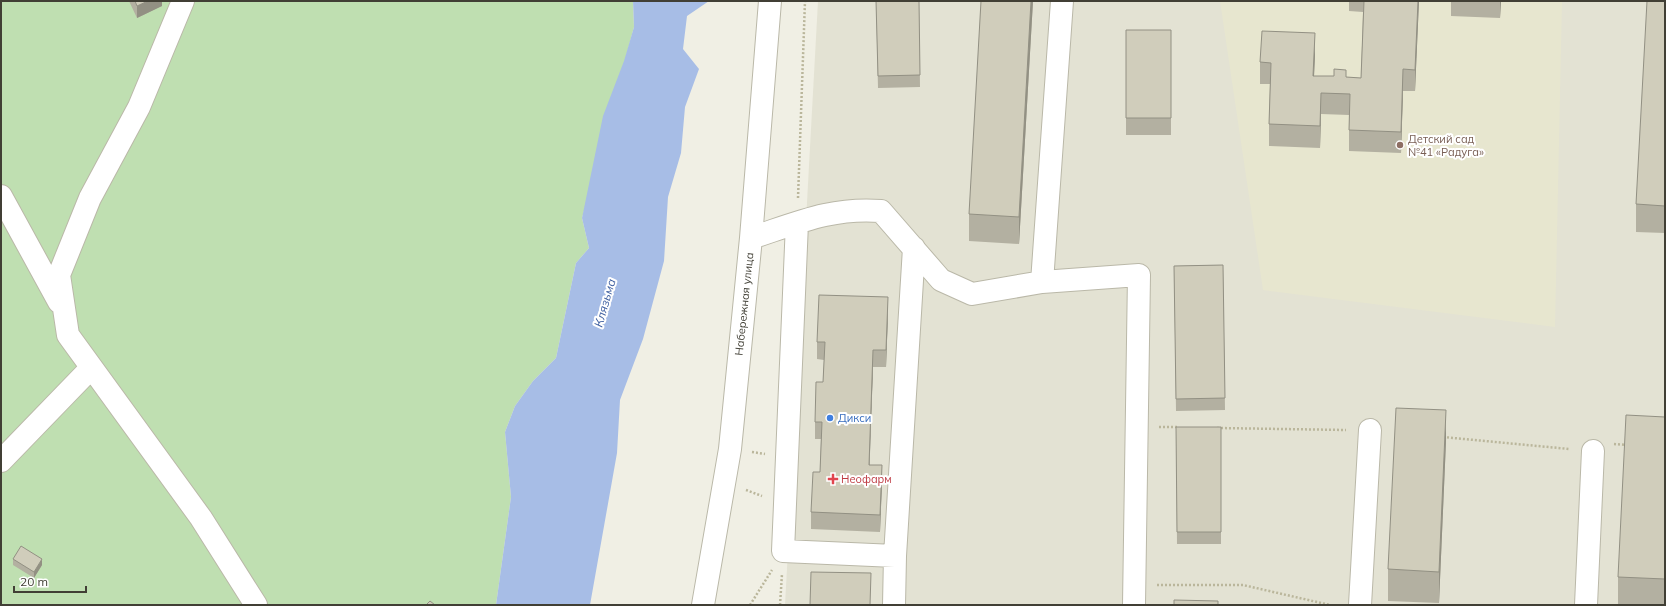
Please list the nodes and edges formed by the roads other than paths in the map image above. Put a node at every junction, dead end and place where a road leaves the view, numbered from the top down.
1 (183, 1) edge
2 (770, 1) edge
3 (1062, 1) edge
4 (1, 196) edge
5 (797, 223) junction
6 (751, 238) junction
7 (914, 248) junction
8 (1042, 282) junction
9 (64, 311) junction
10 (91, 368) junction
11 (1370, 430) road end
12 (1593, 452) road end
13 (1, 461) edge
14 (895, 556) junction
15 (1135, 595) edge
16 (256, 605) edge
17 (703, 605) edge
18 (894, 605) edge
19 (1360, 605) edge
20 (1586, 605) edge

1 - 9 street
2 - 6 street, Набережная улица
3 - 8 street
4 - 9 street
5 - 6 street
5 - 7 street
5 - 14 street
6 - 17 street, Набережная улица
7 - 8 street
7 - 14 street
8 - 15 street
9 - 10 street
10 - 13 street
10 - 16 street
11 - 19 street
12 - 20 street
14 - 18 street

